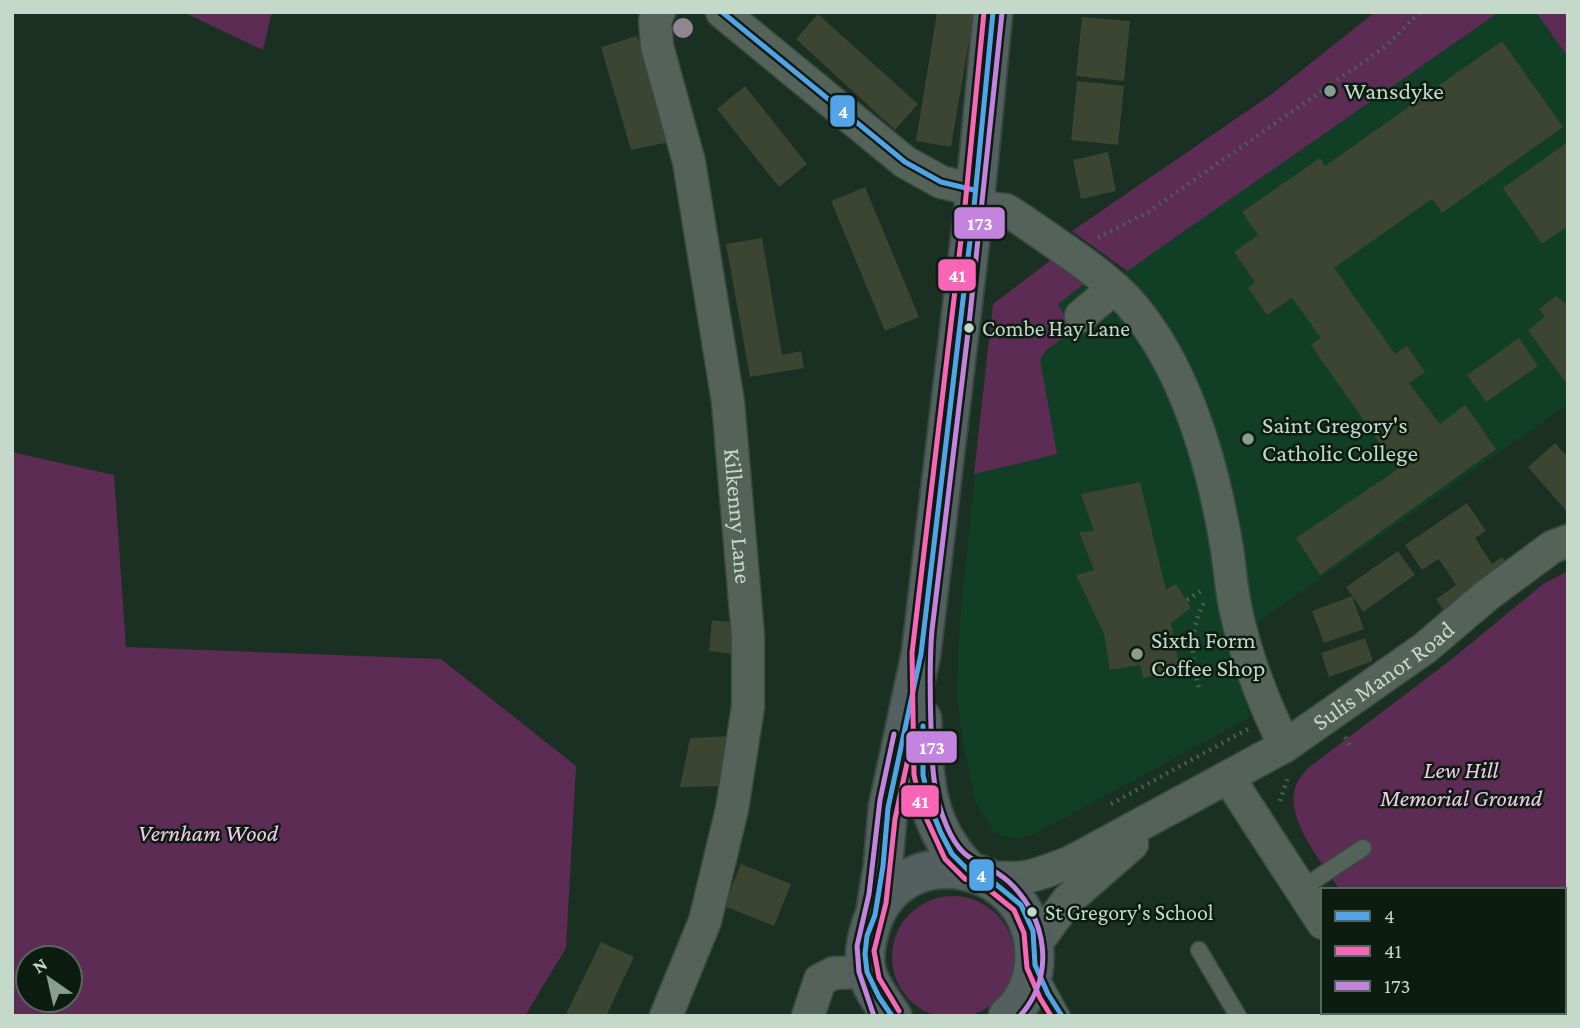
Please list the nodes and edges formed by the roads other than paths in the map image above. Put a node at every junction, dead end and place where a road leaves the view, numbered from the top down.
1 (659, 12) edge
2 (722, 12) edge
3 (993, 12) edge
4 (974, 199) junction
5 (1114, 288) junction
6 (1080, 316) dead end
7 (1568, 541) edge
8 (921, 654) junction
9 (1287, 759) junction
10 (1228, 777) junction
11 (1187, 799) junction
12 (1363, 848) dead end
13 (978, 874) junction
14 (1301, 889) junction
15 (875, 915) junction
16 (1321, 920) edge
17 (1199, 950) dead end
18 (1035, 956) junction
19 (880, 1000) edge
20 (666, 1016) edge
21 (808, 1016) edge
22 (1008, 1016) edge
23 (1062, 1016) edge
24 (1238, 1016) edge

1 - 20 street, Kilkenny Lane
2 - 4 street
3 - 4 main road
4 - 5 street
4 - 8 main road
5 - 6 street
5 - 9 street
7 - 9 street, Sulis Manor Road
8 - 13 main road
8 - 15 main road
9 - 10 street, Sulis Manor Road
10 - 11 street, Sulis Manor Road
10 - 14 street
11 - 13 street, Sulis Manor Road
11 - 18 street, Sulis Manor Road
12 - 14 lane
13 - 15 main road
13 - 18 main road
14 - 16 street
15 - 19 main road
17 - 24 lane
18 - 22 main road
18 - 23 lane
19 - 21 street

